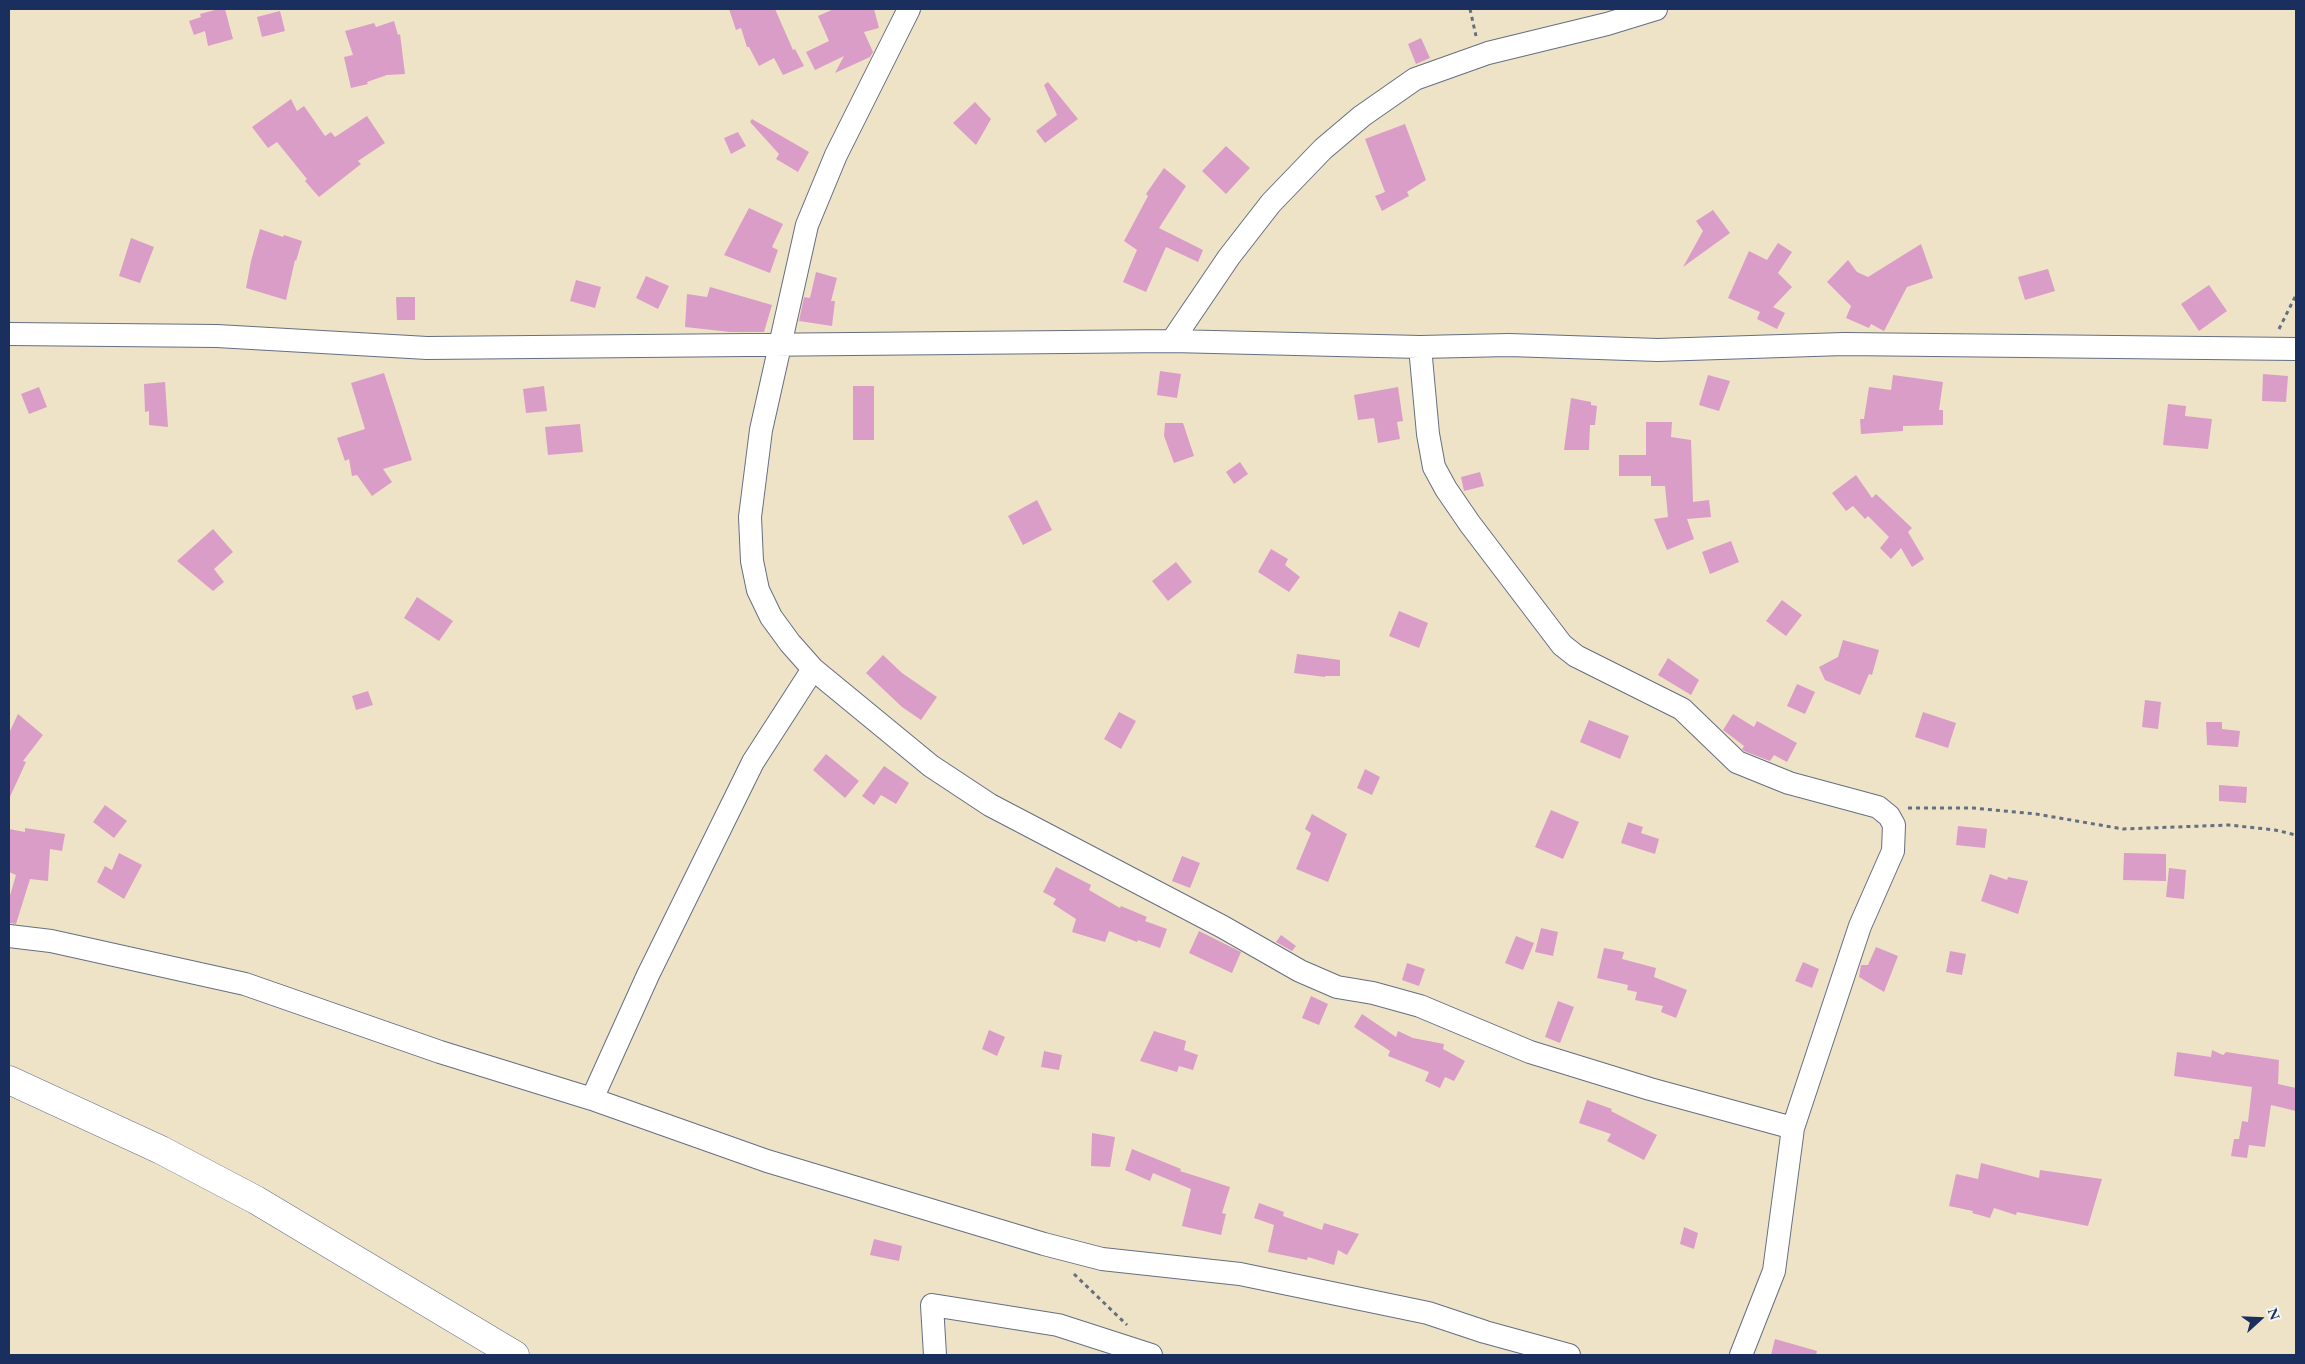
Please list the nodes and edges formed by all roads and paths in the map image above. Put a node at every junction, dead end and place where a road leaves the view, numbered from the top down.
1 (909, 9) edge
2 (1470, 9) edge
3 (1656, 9) edge
4 (1480, 56) junction
5 (2296, 295) edge
6 (9, 334) edge
7 (1172, 340) junction
8 (780, 344) junction
9 (1420, 347) junction
10 (2268, 349) junction
11 (2296, 349) edge
12 (813, 669) junction
13 (1878, 807) junction
14 (2296, 835) edge
15 (9, 936) edge
16 (9, 1080) edge
17 (592, 1099) junction
18 (1794, 1128) junction
19 (1072, 1272) dead end
20 (1129, 1327) dead end
21 (515, 1355) edge
22 (935, 1355) edge
23 (1150, 1355) edge
24 (1569, 1355) edge
25 (1741, 1355) edge

1 - 8 street
2 - 4 path
3 - 4 street
4 - 7 street
5 - 10 path
6 - 8 street
7 - 8 street
7 - 9 street
8 - 12 street
9 - 10 street
9 - 13 street
10 - 11 street
12 - 17 street
12 - 18 street
13 - 14 path
13 - 18 street
15 - 17 street
16 - 21 main road
17 - 24 street
18 - 25 street
19 - 20 path
22 - 23 street

